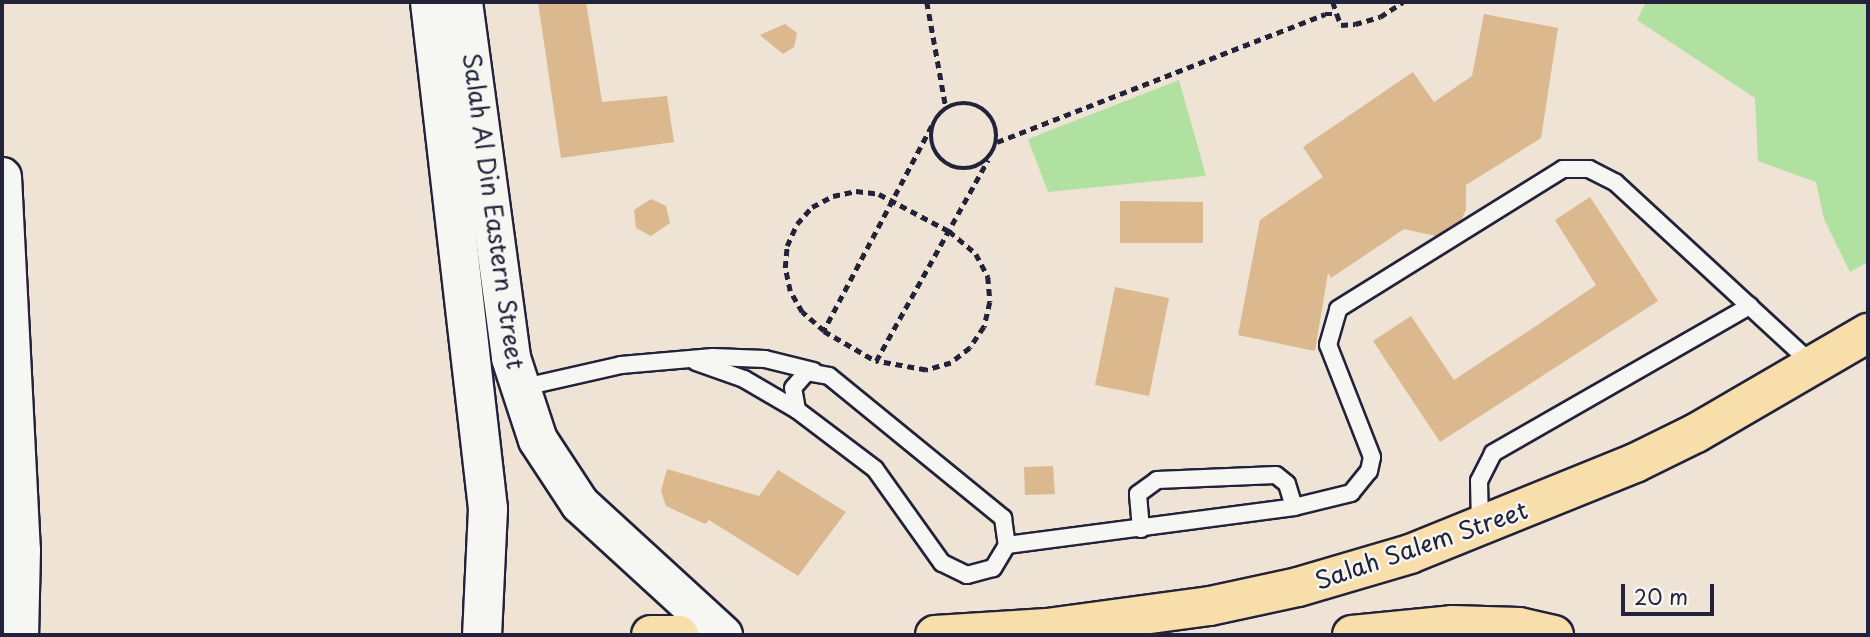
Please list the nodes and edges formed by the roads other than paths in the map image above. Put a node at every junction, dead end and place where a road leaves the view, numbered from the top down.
1 (430, 2) edge
2 (463, 2) edge
3 (2, 177) edge
4 (1750, 306) junction
5 (1868, 333) edge
6 (687, 360) junction
7 (1814, 365) junction
8 (815, 371) junction
9 (520, 388) junction
10 (797, 410) junction
11 (1294, 506) junction
12 (1480, 528) junction
13 (1141, 529) junction
14 (1007, 545) junction
15 (14, 616) edge
16 (482, 635) edge
17 (652, 635) edge
18 (679, 635) edge
19 (723, 635) edge
20 (935, 635) edge
21 (1352, 635) edge
22 (1554, 635) edge

1 - 16 main road, Salah Al Din Eastern Street
2 - 9 main road, Salah Al Din Eastern Street
3 - 15 main road
4 - 7 lane
4 - 11 lane
4 - 12 lane
5 - 7 main road, Salah Salem Street
6 - 8 lane
6 - 9 lane
6 - 10 lane
7 - 12 main road, Salah Salem Street
8 - 10 lane
8 - 14 lane
9 - 19 main road, Salah Al Din Eastern Street
10 - 14 lane
11 - 13 lane
11 - 13 lane
12 - 20 main road, Salah Salem Street
13 - 14 lane
17 - 18 main road
21 - 22 main road

